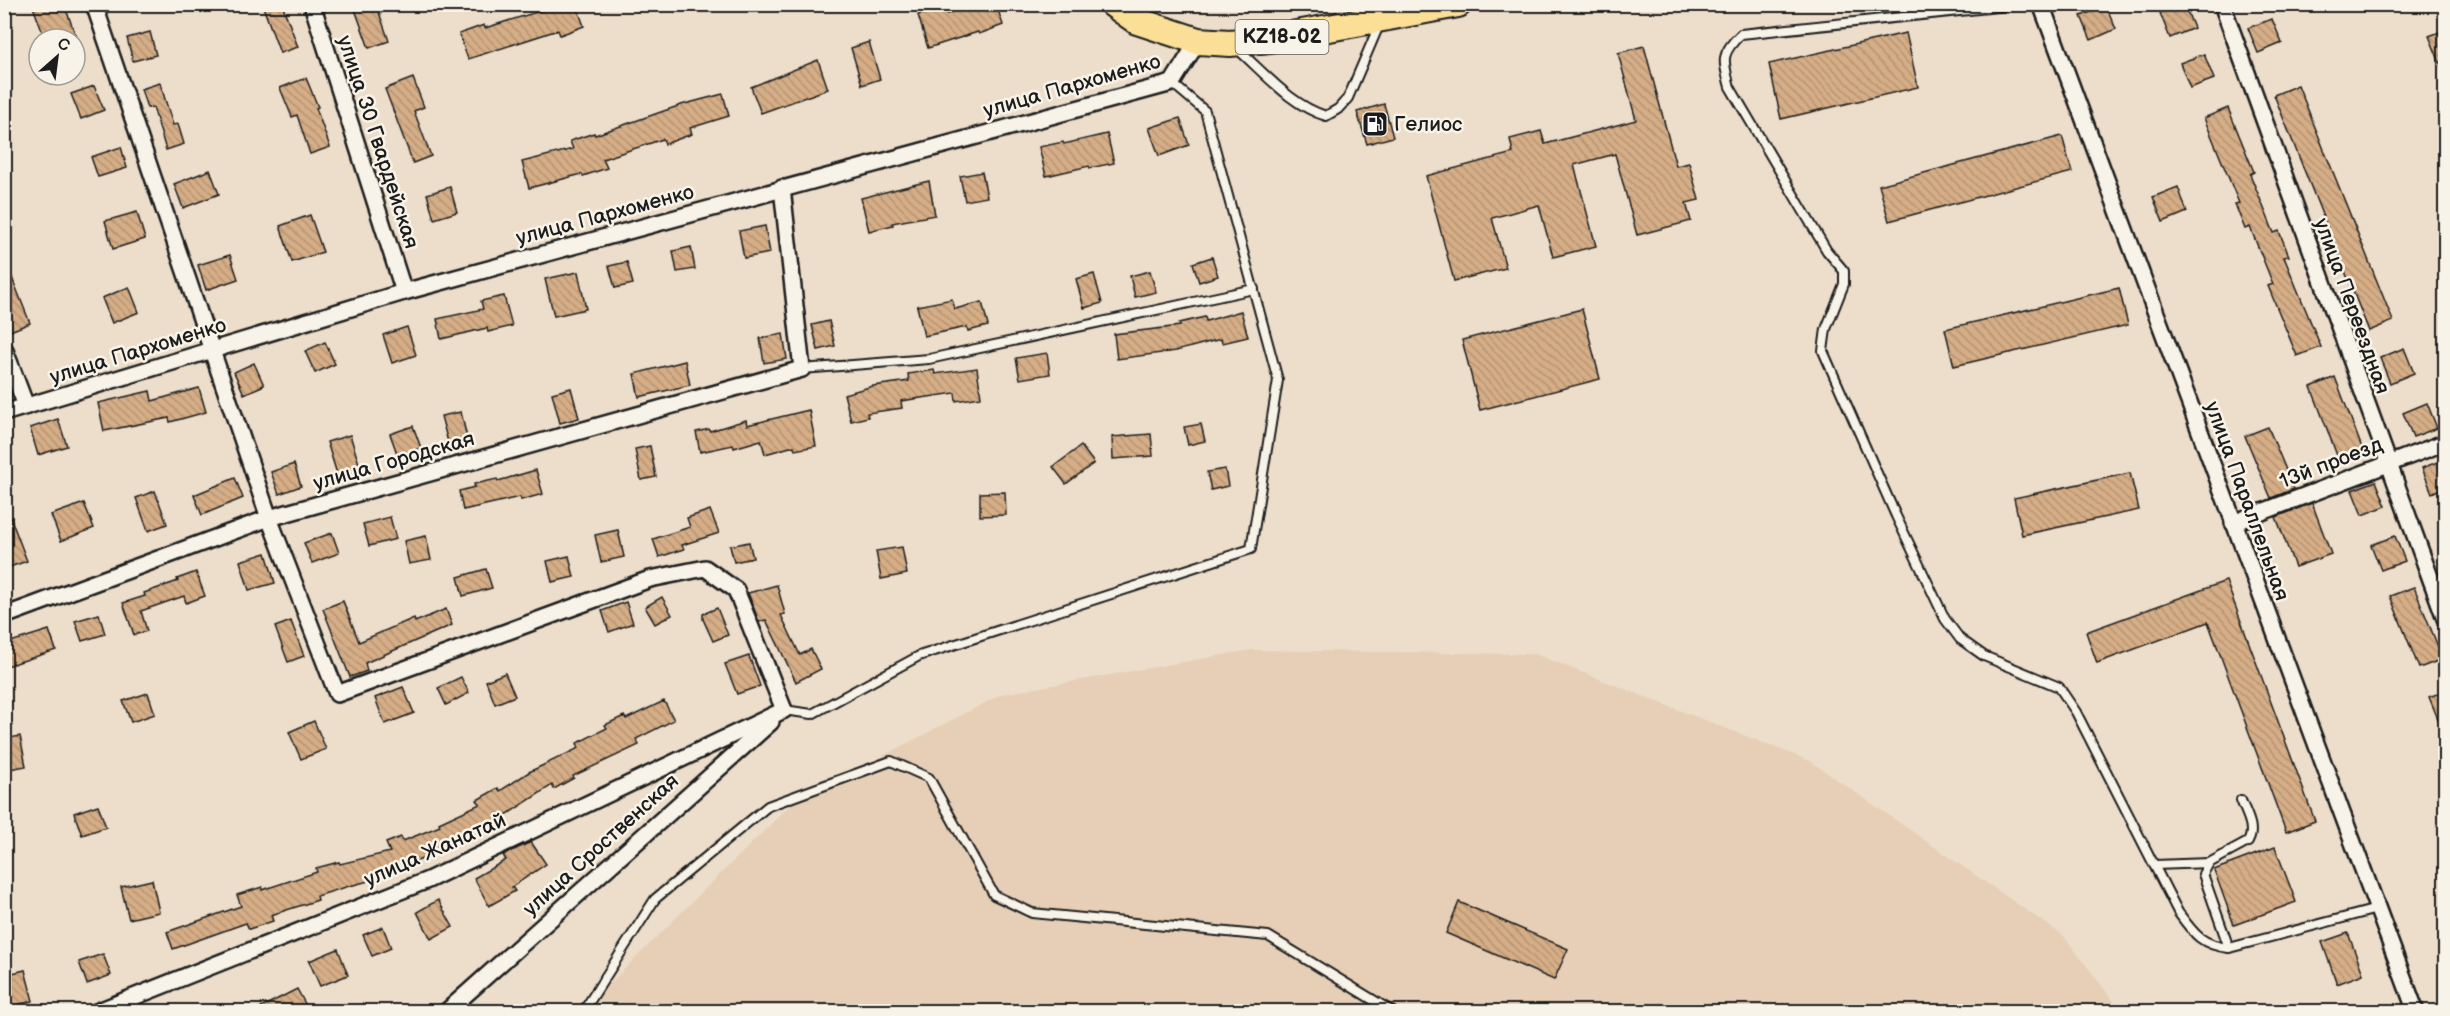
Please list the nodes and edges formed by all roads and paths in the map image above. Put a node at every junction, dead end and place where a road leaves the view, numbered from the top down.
1 (94, 4) edge
2 (312, 4) edge
3 (1113, 4) edge
4 (1458, 4) edge
5 (2026, 4) edge
6 (2041, 4) edge
7 (2222, 4) edge
8 (1382, 18) junction
9 (1198, 41) junction
10 (1230, 43) junction
11 (1172, 83) junction
12 (782, 188) junction
13 (1254, 289) junction
14 (404, 292) junction
15 (4, 348) edge
16 (213, 351) junction
17 (802, 369) junction
18 (26, 406) junction
19 (4, 413) edge
20 (2445, 442) edge
21 (2387, 464) junction
22 (269, 518) junction
23 (2232, 523) junction
24 (4, 616) edge
25 (2445, 621) edge
26 (784, 710) junction
27 (2241, 801) dead end
28 (2209, 863) junction
29 (2155, 865) junction
30 (2377, 909) junction
31 (2229, 948) junction
32 (96, 1011) edge
33 (446, 1011) edge
34 (584, 1011) edge
35 (1393, 1011) edge
36 (2416, 1011) edge

1 - 16 street
2 - 14 street, улица 30 Гвардейская
3 - 9 highway, KZ18-02
4 - 8 highway, KZ18-02
5 - 29 lane
6 - 23 street, улица Параллельная
7 - 21 street, улица Переездная
8 - 10 highway, KZ18-02
8 - 10 lane
9 - 10 highway, KZ18-02
9 - 11 street, улица Пархоменко
11 - 12 street, улица Пархоменко
11 - 13 lane
12 - 14 street, улица Пархоменко
12 - 17 street
13 - 17 lane
13 - 26 lane
14 - 16 street, улица Пархоменко
15 - 18 street
16 - 18 street, улица Пархоменко
16 - 22 street
17 - 22 street, улица Городская
18 - 19 street, улица Пархоменко
20 - 21 street, 13й проезд
21 - 23 street, 13й проезд
21 - 25 street, улица Переездная
22 - 24 street, улица Городская
22 - 26 street
23 - 30 street, улица Параллельная
26 - 32 street, улица Жанатай
26 - 33 street, улица Сроственская
27 - 28 lane
28 - 29 lane
28 - 31 lane
29 - 31 lane
30 - 31 lane
30 - 36 street, улица Параллельная
34 - 35 lane

